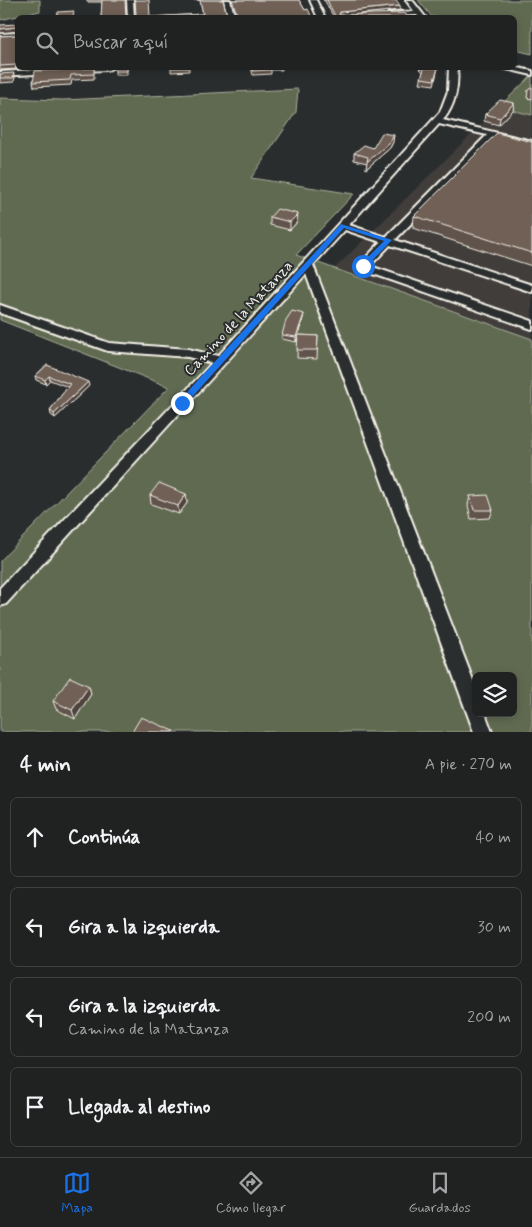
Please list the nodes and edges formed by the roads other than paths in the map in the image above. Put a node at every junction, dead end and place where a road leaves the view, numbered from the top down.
1 (130, 0) edge
2 (227, 0) edge
3 (313, 0) edge
4 (409, 0) edge
5 (131, 15) edge
6 (231, 15) edge
7 (320, 15) edge
8 (420, 15) edge
9 (13, 35) edge
10 (0, 36) edge
11 (59, 70) edge
12 (453, 70) edge
13 (516, 70) edge
14 (532, 73) edge
15 (0, 74) edge
16 (438, 121) junction
17 (493, 134) junction
18 (532, 144) edge
19 (343, 226) junction
20 (388, 240) junction
21 (308, 265) junction
22 (532, 289) edge
23 (0, 309) edge
24 (532, 325) edge
25 (221, 361) junction
26 (0, 599) edge
27 (472, 702) edge
28 (477, 717) edge
29 (483, 732) edge

1 - 5 street
2 - 6 street
3 - 7 street
4 - 8 street
9 - 10 street
11 - 15 street
12 - 16 street, Camino de la Matanza
13 - 14 street
16 - 17 street
16 - 19 street, Camino de la Matanza
17 - 18 street
17 - 20 street
19 - 20 street
19 - 21 street, Camino de la Matanza
20 - 22 street
20 - 24 street
21 - 25 street, Camino de la Matanza
21 - 27 street
23 - 25 street
25 - 26 street, Camino de la Matanza
28 - 29 street

